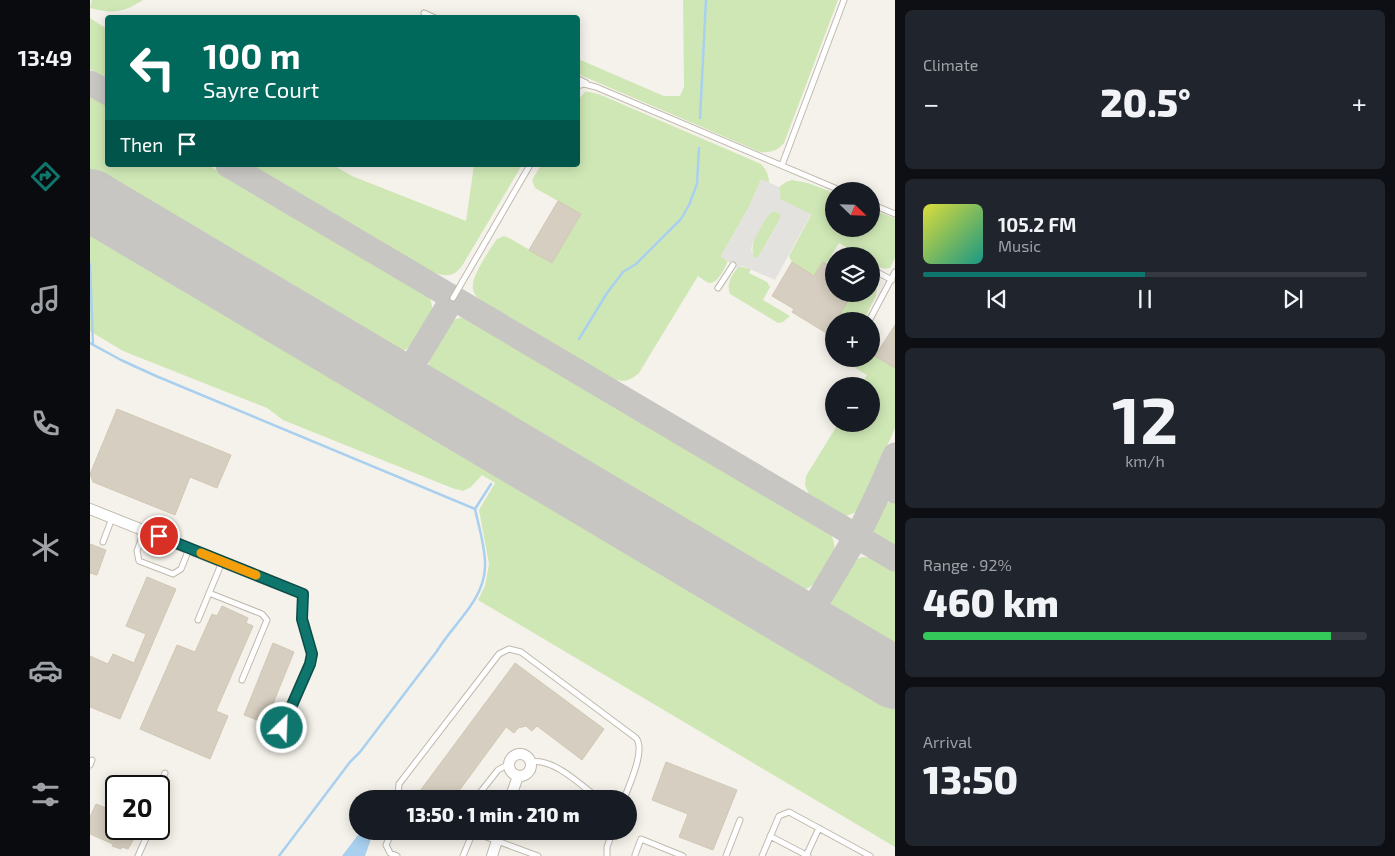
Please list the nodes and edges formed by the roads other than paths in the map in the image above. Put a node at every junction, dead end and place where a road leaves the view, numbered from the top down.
1 (844, 0) edge
2 (424, 13) dead end
3 (428, 15) edge
4 (580, 80) edge
5 (580, 85) edge
6 (596, 87) junction
7 (782, 165) junction
8 (529, 167) edge
9 (825, 184) edge
10 (880, 208) edge
11 (895, 214) edge
12 (733, 265) dead end
13 (895, 272) edge
14 (880, 274) edge
15 (892, 280) junction
16 (718, 288) dead end
17 (453, 298) dead end
18 (875, 312) edge
19 (90, 510) edge
20 (112, 518) junction
21 (144, 530) junction
22 (102, 542) dead end
23 (190, 549) junction
24 (222, 562) junction
25 (209, 593) junction
26 (303, 594) joint
27 (198, 620) dead end
28 (242, 680) dead end
29 (282, 728) dead end
30 (531, 762) junction
31 (509, 764) junction
32 (518, 776) junction
33 (398, 790) edge
34 (483, 790) edge
35 (513, 790) edge
36 (587, 790) edge
37 (627, 790) edge
38 (740, 820) dead end
39 (819, 828) junction
40 (770, 836) junction
41 (145, 840) edge
42 (388, 840) edge
43 (468, 840) edge
44 (497, 840) edge
45 (505, 840) edge
46 (610, 840) edge
47 (529, 855) edge
48 (138, 856) edge
49 (397, 856) edge
50 (463, 856) edge
51 (492, 856) edge
52 (538, 856) edge
53 (608, 856) edge
54 (634, 856) edge
55 (683, 856) edge
56 (726, 856) edge
57 (762, 856) edge
58 (807, 856) edge
59 (870, 856) edge

1 - 7 lane
2 - 3 lane
4 - 6 lane
5 - 6 lane
6 - 7 lane
7 - 9 lane
8 - 17 lane
10 - 11 lane
12 - 16 lane
13 - 15 lane
14 - 15 lane
15 - 18 lane
19 - 20 street
20 - 21 street
20 - 22 lane
21 - 23 street
21 - 23 lane
23 - 24 street
24 - 25 lane
24 - 26 street
25 - 27 lane
25 - 28 lane
26 - 29 lane
30 - 31 street
30 - 32 street
30 - 36 lane
31 - 32 street
31 - 34 lane
32 - 35 street
33 - 37 lane
38 - 56 lane
39 - 40 lane
39 - 58 lane
39 - 59 lane
40 - 57 lane
40 - 58 lane
41 - 48 lane
42 - 49 lane
43 - 50 lane
44 - 51 street
45 - 47 lane
46 - 53 lane
47 - 52 lane
54 - 55 lane

